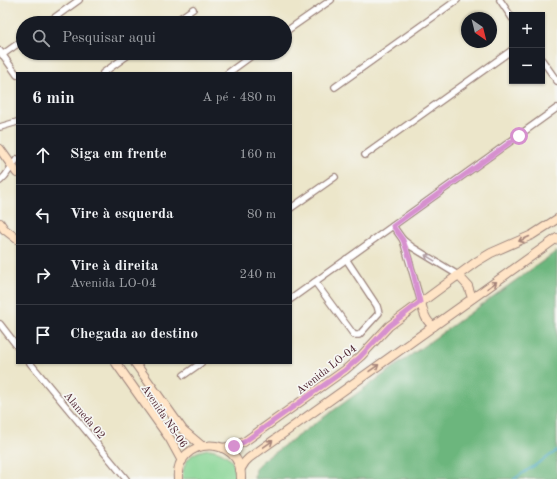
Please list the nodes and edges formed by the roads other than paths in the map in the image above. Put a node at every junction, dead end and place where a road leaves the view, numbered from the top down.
1 (79, 0) edge
2 (331, 0) edge
3 (457, 0) edge
4 (500, 0) edge
5 (193, 8) dead end
6 (509, 14) edge
7 (57, 16) edge
8 (182, 16) edge
9 (292, 27) edge
10 (16, 44) edge
11 (509, 52) edge
12 (1, 53) edge
13 (121, 60) edge
14 (246, 60) edge
15 (545, 64) edge
16 (104, 72) edge
17 (229, 72) edge
18 (16, 74) edge
19 (557, 81) edge
20 (335, 87) dead end
21 (557, 108) edge
22 (16, 122) edge
23 (0, 126) edge
24 (0, 148) edge
25 (365, 155) dead end
26 (16, 166) edge
27 (335, 177) dead end
28 (0, 180) edge
29 (292, 207) edge
30 (557, 219) edge
31 (0, 223) edge
32 (393, 226) junction
33 (16, 238) edge
34 (557, 238) edge
35 (403, 240) junction
36 (346, 259) junction
37 (458, 275) junction
38 (315, 282) junction
39 (292, 298) edge
40 (472, 298) junction
41 (420, 302) junction
42 (0, 324) edge
43 (434, 326) junction
44 (16, 345) edge
45 (31, 364) edge
46 (117, 364) edge
47 (136, 364) edge
48 (200, 364) edge
49 (184, 375) dead end
50 (202, 446) junction
51 (222, 448) junction
52 (182, 461) junction
53 (240, 470) junction
54 (126, 479) edge
55 (178, 479) edge
56 (241, 479) edge

1 - 7 street
2 - 9 street
3 - 20 street
4 - 6 street
5 - 8 street
10 - 12 street
11 - 25 street
12 - 18 street
13 - 16 street
14 - 17 street
15 - 19 street
21 - 32 street
22 - 23 street
24 - 26 street
26 - 28 street
27 - 29 street
30 -> 37 street, Avenida LO-04
31 - 33 street
32 - 35 street
32 - 36 street
40 -> 34 street
37 -> 35 street
35 - 41 street
36 - 38 street
36 - 38 street
37 - 40 street
37 - 41 street, Avenida LO-04
38 - 39 street
40 - 43 street
41 - 43 street
41 - 51 street, Avenida LO-04
42 - 44 street
53 -> 43 street
45 - 54 street, Alameda 02
46 - 52 street, Avenida NS-06
47 - 50 street, Avenida NS-06
48 - 49 street
50 - 51 street, Avenida NS-06
50 - 52 street, Avenida NS-06
51 - 53 street
52 - 55 street, Avenida NS-06
53 - 56 street

